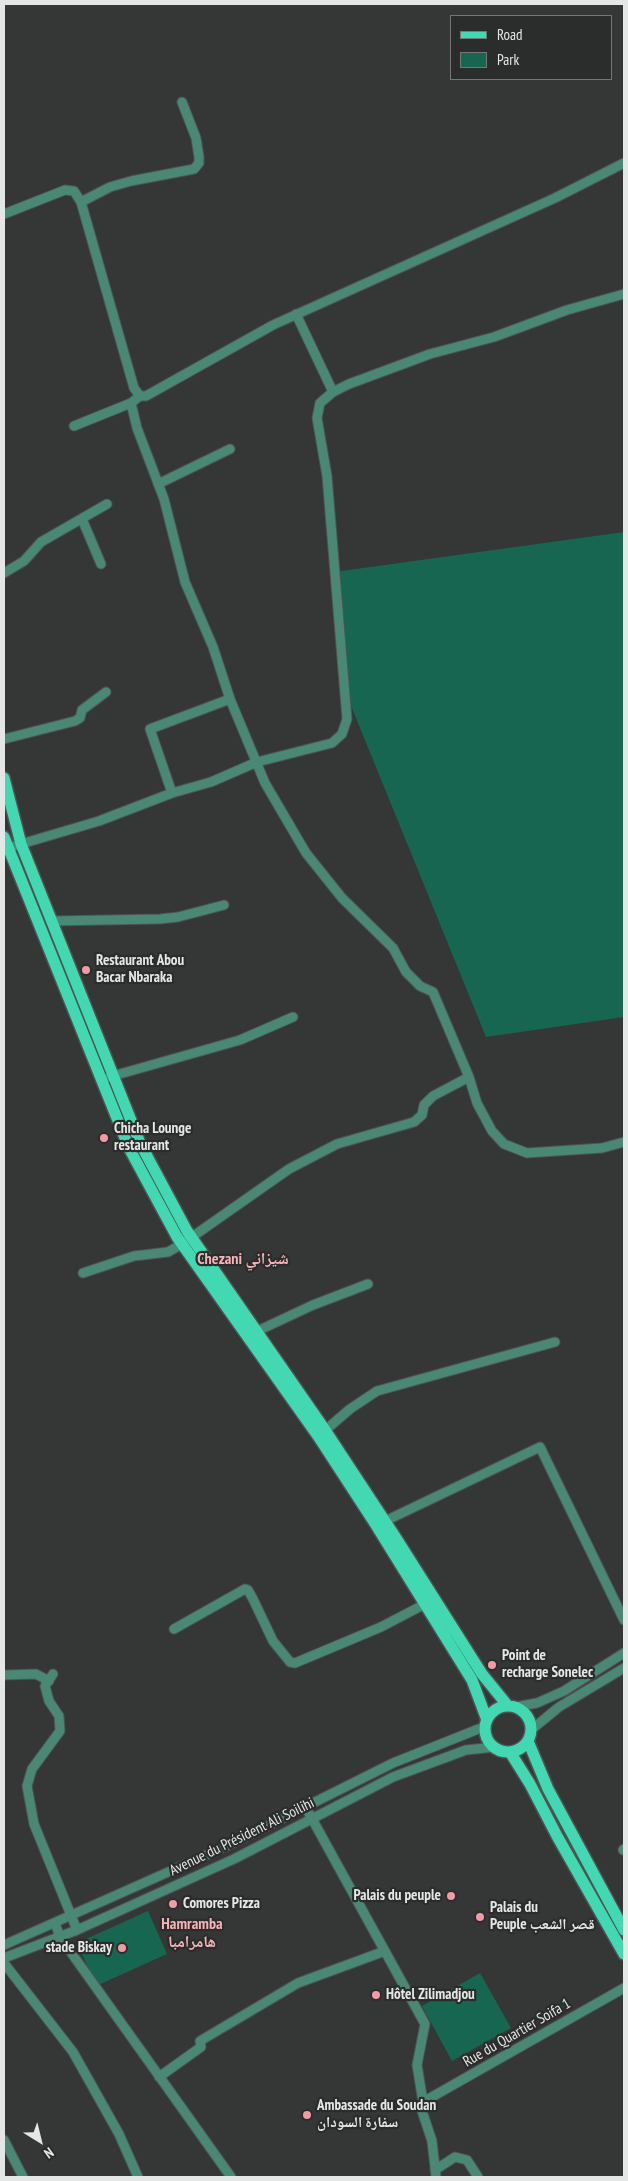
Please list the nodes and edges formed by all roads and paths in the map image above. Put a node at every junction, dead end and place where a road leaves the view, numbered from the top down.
1 (182, 102) dead end
2 (624, 164) edge
3 (82, 202) junction
4 (4, 214) edge
5 (624, 294) edge
6 (296, 314) junction
7 (333, 392) junction
8 (140, 396) junction
9 (131, 404) junction
10 (74, 426) dead end
11 (230, 449) dead end
12 (158, 484) junction
13 (107, 504) dead end
14 (82, 519) junction
15 (101, 564) dead end
16 (4, 574) edge
17 (106, 692) dead end
18 (230, 699) junction
19 (4, 740) edge
20 (256, 762) junction
21 (4, 778) edge
22 (172, 793) junction
23 (4, 837) edge
24 (21, 844) junction
25 (6, 849) edge
26 (224, 905) dead end
27 (52, 921) junction
28 (293, 1017) dead end
29 (114, 1076) junction
30 (469, 1077) junction
31 (102, 1079) junction
32 (624, 1142) edge
33 (187, 1241) junction
34 (83, 1273) dead end
35 (368, 1284) dead end
36 (253, 1334) junction
37 (555, 1342) dead end
38 (321, 1433) junction
39 (380, 1523) junction
40 (425, 1604) junction
41 (624, 1620) edge
42 (174, 1629) dead end
43 (624, 1653) edge
44 (624, 1668) edge
45 (4, 1675) edge
46 (512, 1707) junction
47 (487, 1723) junction
48 (530, 1735) junction
49 (494, 1747) junction
50 (510, 1752) junction
51 (305, 1806) junction
52 (312, 1819) junction
53 (71, 1915) junction
54 (55, 1923) junction
55 (77, 1930) junction
56 (624, 1930) edge
57 (60, 1937) junction
58 (4, 1945) edge
59 (385, 1951) junction
60 (624, 1954) edge
61 (4, 1958) edge
62 (4, 1963) edge
63 (624, 1988) edge
64 (159, 2077) junction
65 (423, 2102) junction
66 (4, 2140) edge
67 (436, 2174) edge
68 (23, 2177) edge
69 (138, 2177) edge
70 (231, 2177) edge
71 (478, 2177) edge

1 - 3 street
2 - 6 street
3 - 4 street
3 - 8 street
5 - 7 street
6 - 7 street
6 - 8 street
7 - 20 street
8 - 9 street
9 - 10 street
9 - 12 street
11 - 12 street
12 - 18 street
13 - 14 street
14 - 15 street
14 - 16 street
17 - 19 street
18 - 20 street
18 - 22 street
20 - 22 street
20 - 30 street
21 - 24 main road
22 - 24 street
23 - 25 main road
24 - 25 street
24 - 27 main road
25 - 31 main road
26 - 27 street
27 - 29 main road
28 - 29 street
29 - 31 street
29 - 33 main road
30 - 32 street
30 - 33 street
31 - 33 main road
33 - 34 street
33 - 36 main road
35 - 36 street
36 - 38 main road
37 - 38 street
38 - 39 main road
39 - 40 main road
39 - 41 street
39 - 46 main road
40 - 42 street
40 - 47 main road
43 - 46 street
44 - 48 street
45 - 53 street
46 - 47 main road
46 - 48 main road
47 - 49 main road
47 - 51 street, Avenue du Président Ali Soilihi
48 - 50 main road
48 - 56 main road
49 - 50 main road
49 - 52 street, Avenue du Président Ali Soilihi
50 - 60 main road
51 - 52 street
51 - 53 street, Avenue du Président Ali Soilihi
52 - 55 street, Avenue du Président Ali Soilihi
52 - 59 street
53 - 54 street, Avenue du Président Ali Soilihi
53 - 55 street
54 - 57 street
54 - 58 street, Avenue du Président Ali Soilihi
55 - 57 street, Avenue du Président Ali Soilihi
57 - 61 street, Avenue du Président Ali Soilihi
57 - 64 street
59 - 64 street
59 - 65 street
62 - 69 street
63 - 65 street, Rue du Quartier Soifa 1
64 - 70 street
65 - 67 street
66 - 68 street
67 - 71 street

